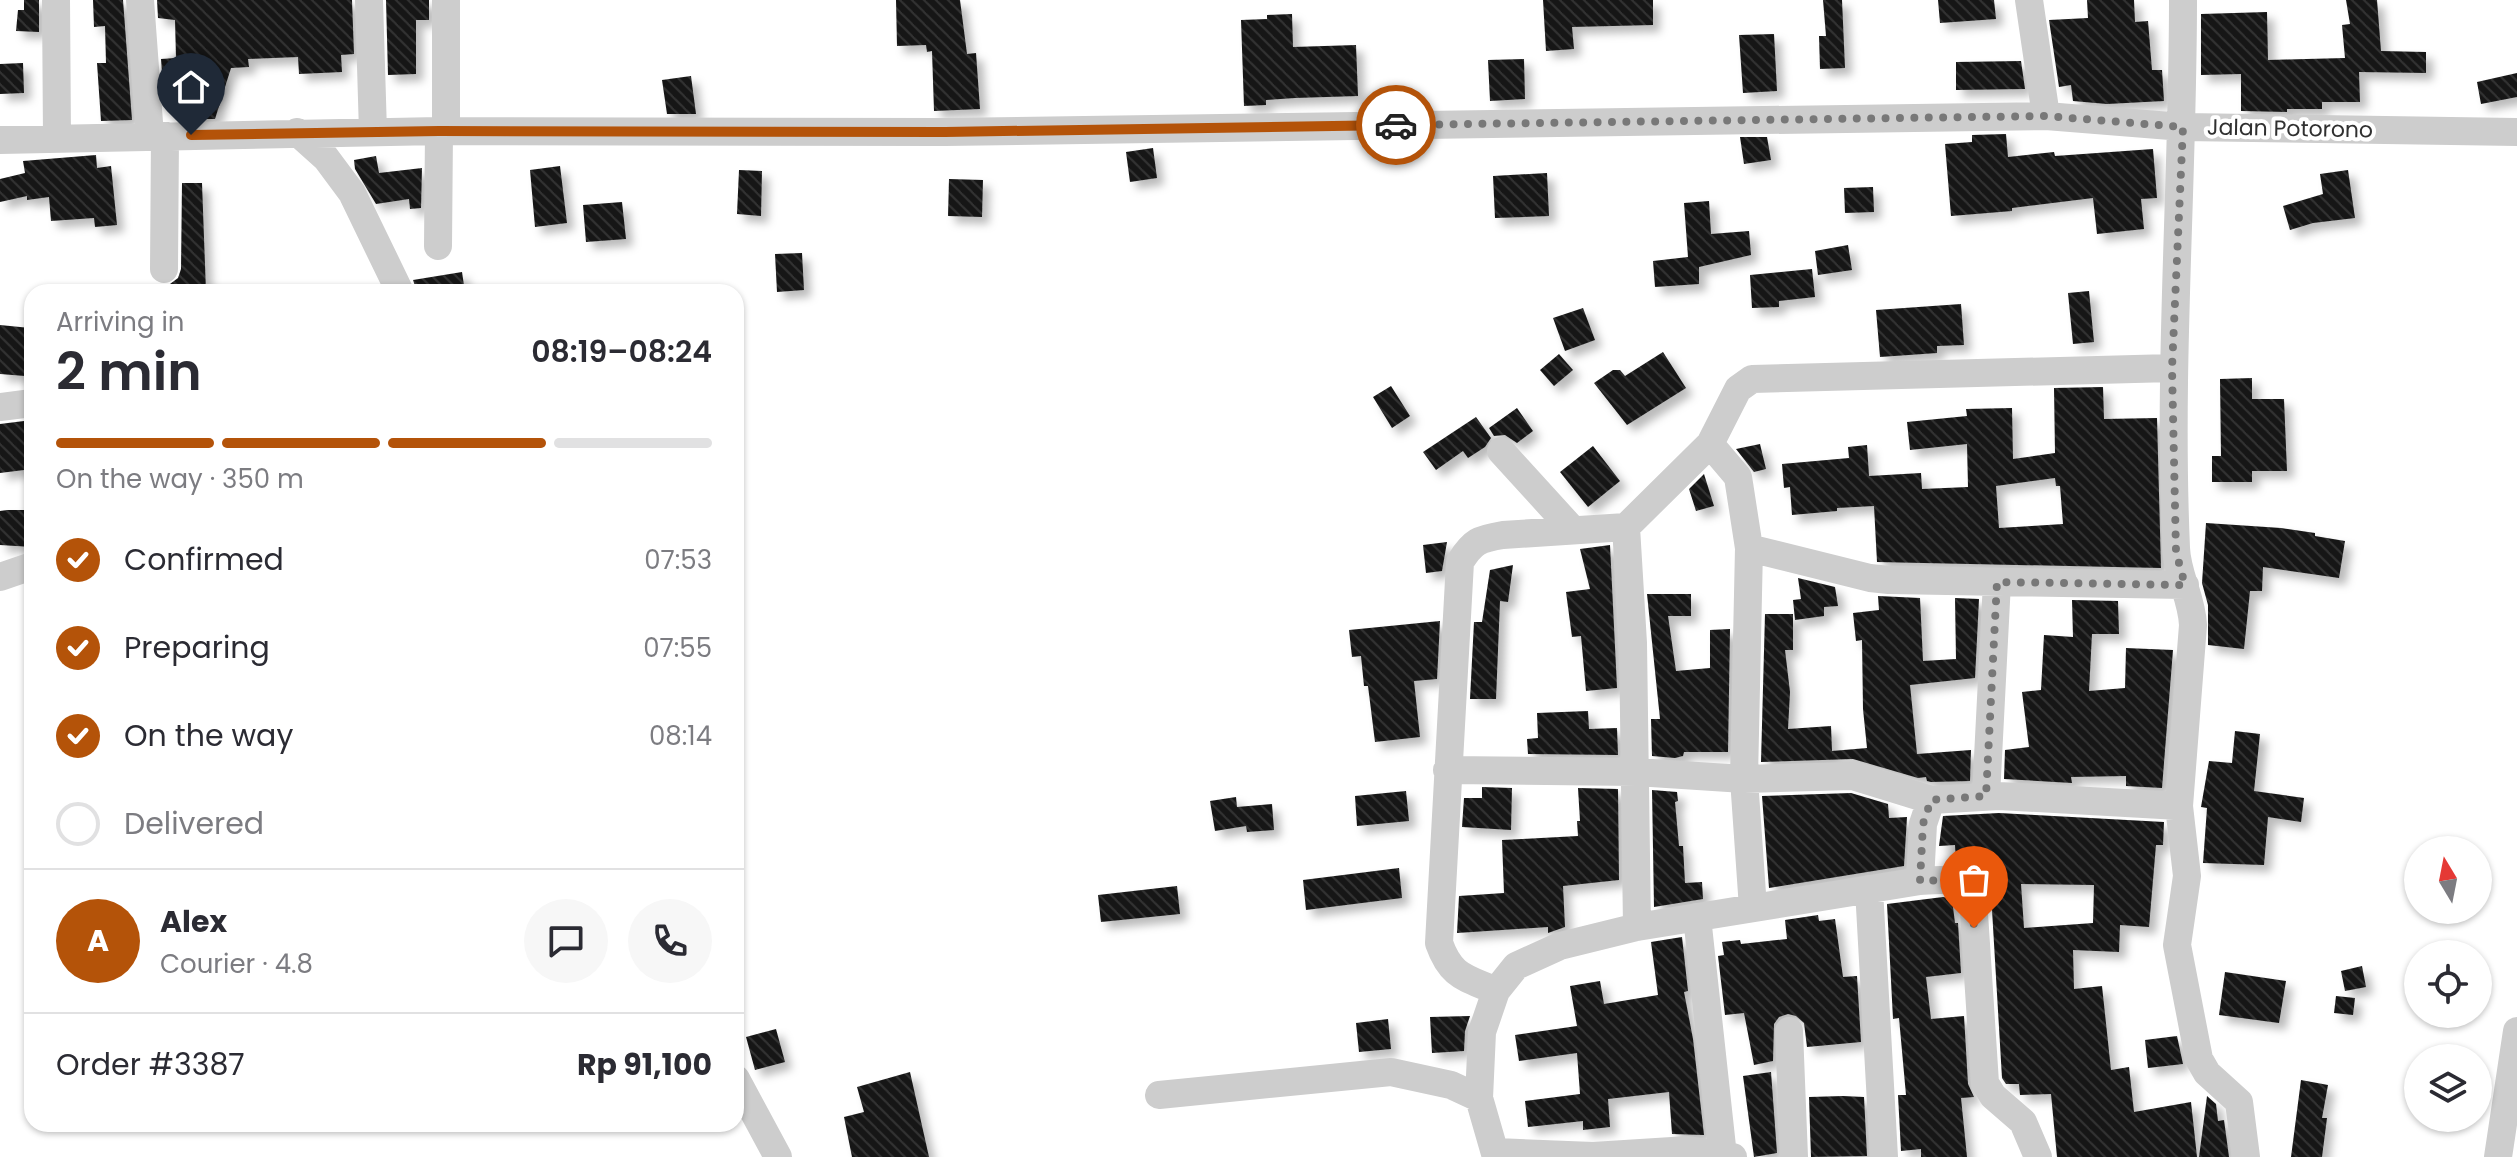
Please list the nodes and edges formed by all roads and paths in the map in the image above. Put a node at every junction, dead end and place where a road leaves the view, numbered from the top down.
1 (56, 0) edge
2 (140, 0) edge
3 (369, 0) edge
4 (446, 0) edge
5 (2029, 0) edge
6 (2183, 0) edge
7 (2046, 116) junction
8 (2183, 127) junction
9 (443, 131) junction
10 (297, 132) junction
11 (373, 132) junction
12 (2517, 132) edge
13 (157, 136) junction
14 (57, 139) junction
15 (0, 140) edge
16 (438, 246) dead end
17 (164, 269) dead end
18 (396, 284) edge
19 (2172, 368) junction
20 (24, 404) edge
21 (0, 407) edge
22 (1710, 444) junction
23 (1501, 451) dead end
24 (1626, 527) junction
25 (1572, 529) junction
26 (1749, 548) junction
27 (24, 569) edge
28 (0, 577) edge
29 (1997, 582) junction
30 (2185, 585) junction
31 (1447, 770) junction
32 (1636, 772) junction
33 (1744, 779) junction
34 (1986, 796) junction
35 (1931, 800) junction
36 (2179, 806) junction
37 (1920, 881) junction
38 (1869, 889) junction
39 (1753, 908) junction
40 (1697, 917) junction
41 (1637, 927) junction
42 (1496, 991) junction
43 (1789, 1031) dead end
44 (2517, 1031) edge
45 (744, 1094) edge
46 (1159, 1095) dead end
47 (1479, 1098) junction
48 (1496, 1155) edge
49 (1728, 1156) edge
50 (778, 1157) edge
51 (1794, 1157) edge
52 (1884, 1157) edge
53 (2038, 1157) edge
54 (2246, 1157) edge
55 (2498, 1157) edge

1 - 14 street
2 - 13 street
3 - 11 street
4 - 9 street
5 - 7 street
6 - 8 street
7 - 8 street, Jalan Potorono
7 - 9 street, Jalan Potorono
8 - 12 street, Jalan Potorono
8 - 19 street
9 - 11 street, Jalan Potorono
9 - 16 street
10 - 11 street, Jalan Potorono
10 - 13 street, Jalan Potorono
10 - 18 street
13 - 14 street, Jalan Potorono
13 - 17 street
14 - 15 street, Jalan Potorono
19 - 22 street
19 - 30 street
20 - 21 street
22 - 24 street
22 - 26 street
23 - 25 street
24 - 25 street
24 - 32 street
25 - 31 street
26 - 29 street
26 - 33 street
27 - 28 street
29 - 30 street
29 - 34 street
30 - 36 street
31 - 32 street
31 - 42 street
32 - 33 street
32 - 41 street
33 - 35 street
33 - 39 street
34 - 35 street
34 - 36 street
35 - 37 street
36 - 54 street
37 - 38 street
37 - 53 street
38 - 39 street
38 - 52 street
39 - 40 street
40 - 41 street
40 - 49 street
41 - 42 street
42 - 47 street
43 - 51 street
44 - 55 street
45 - 50 street
46 - 47 street
47 - 48 street
48 - 49 street

